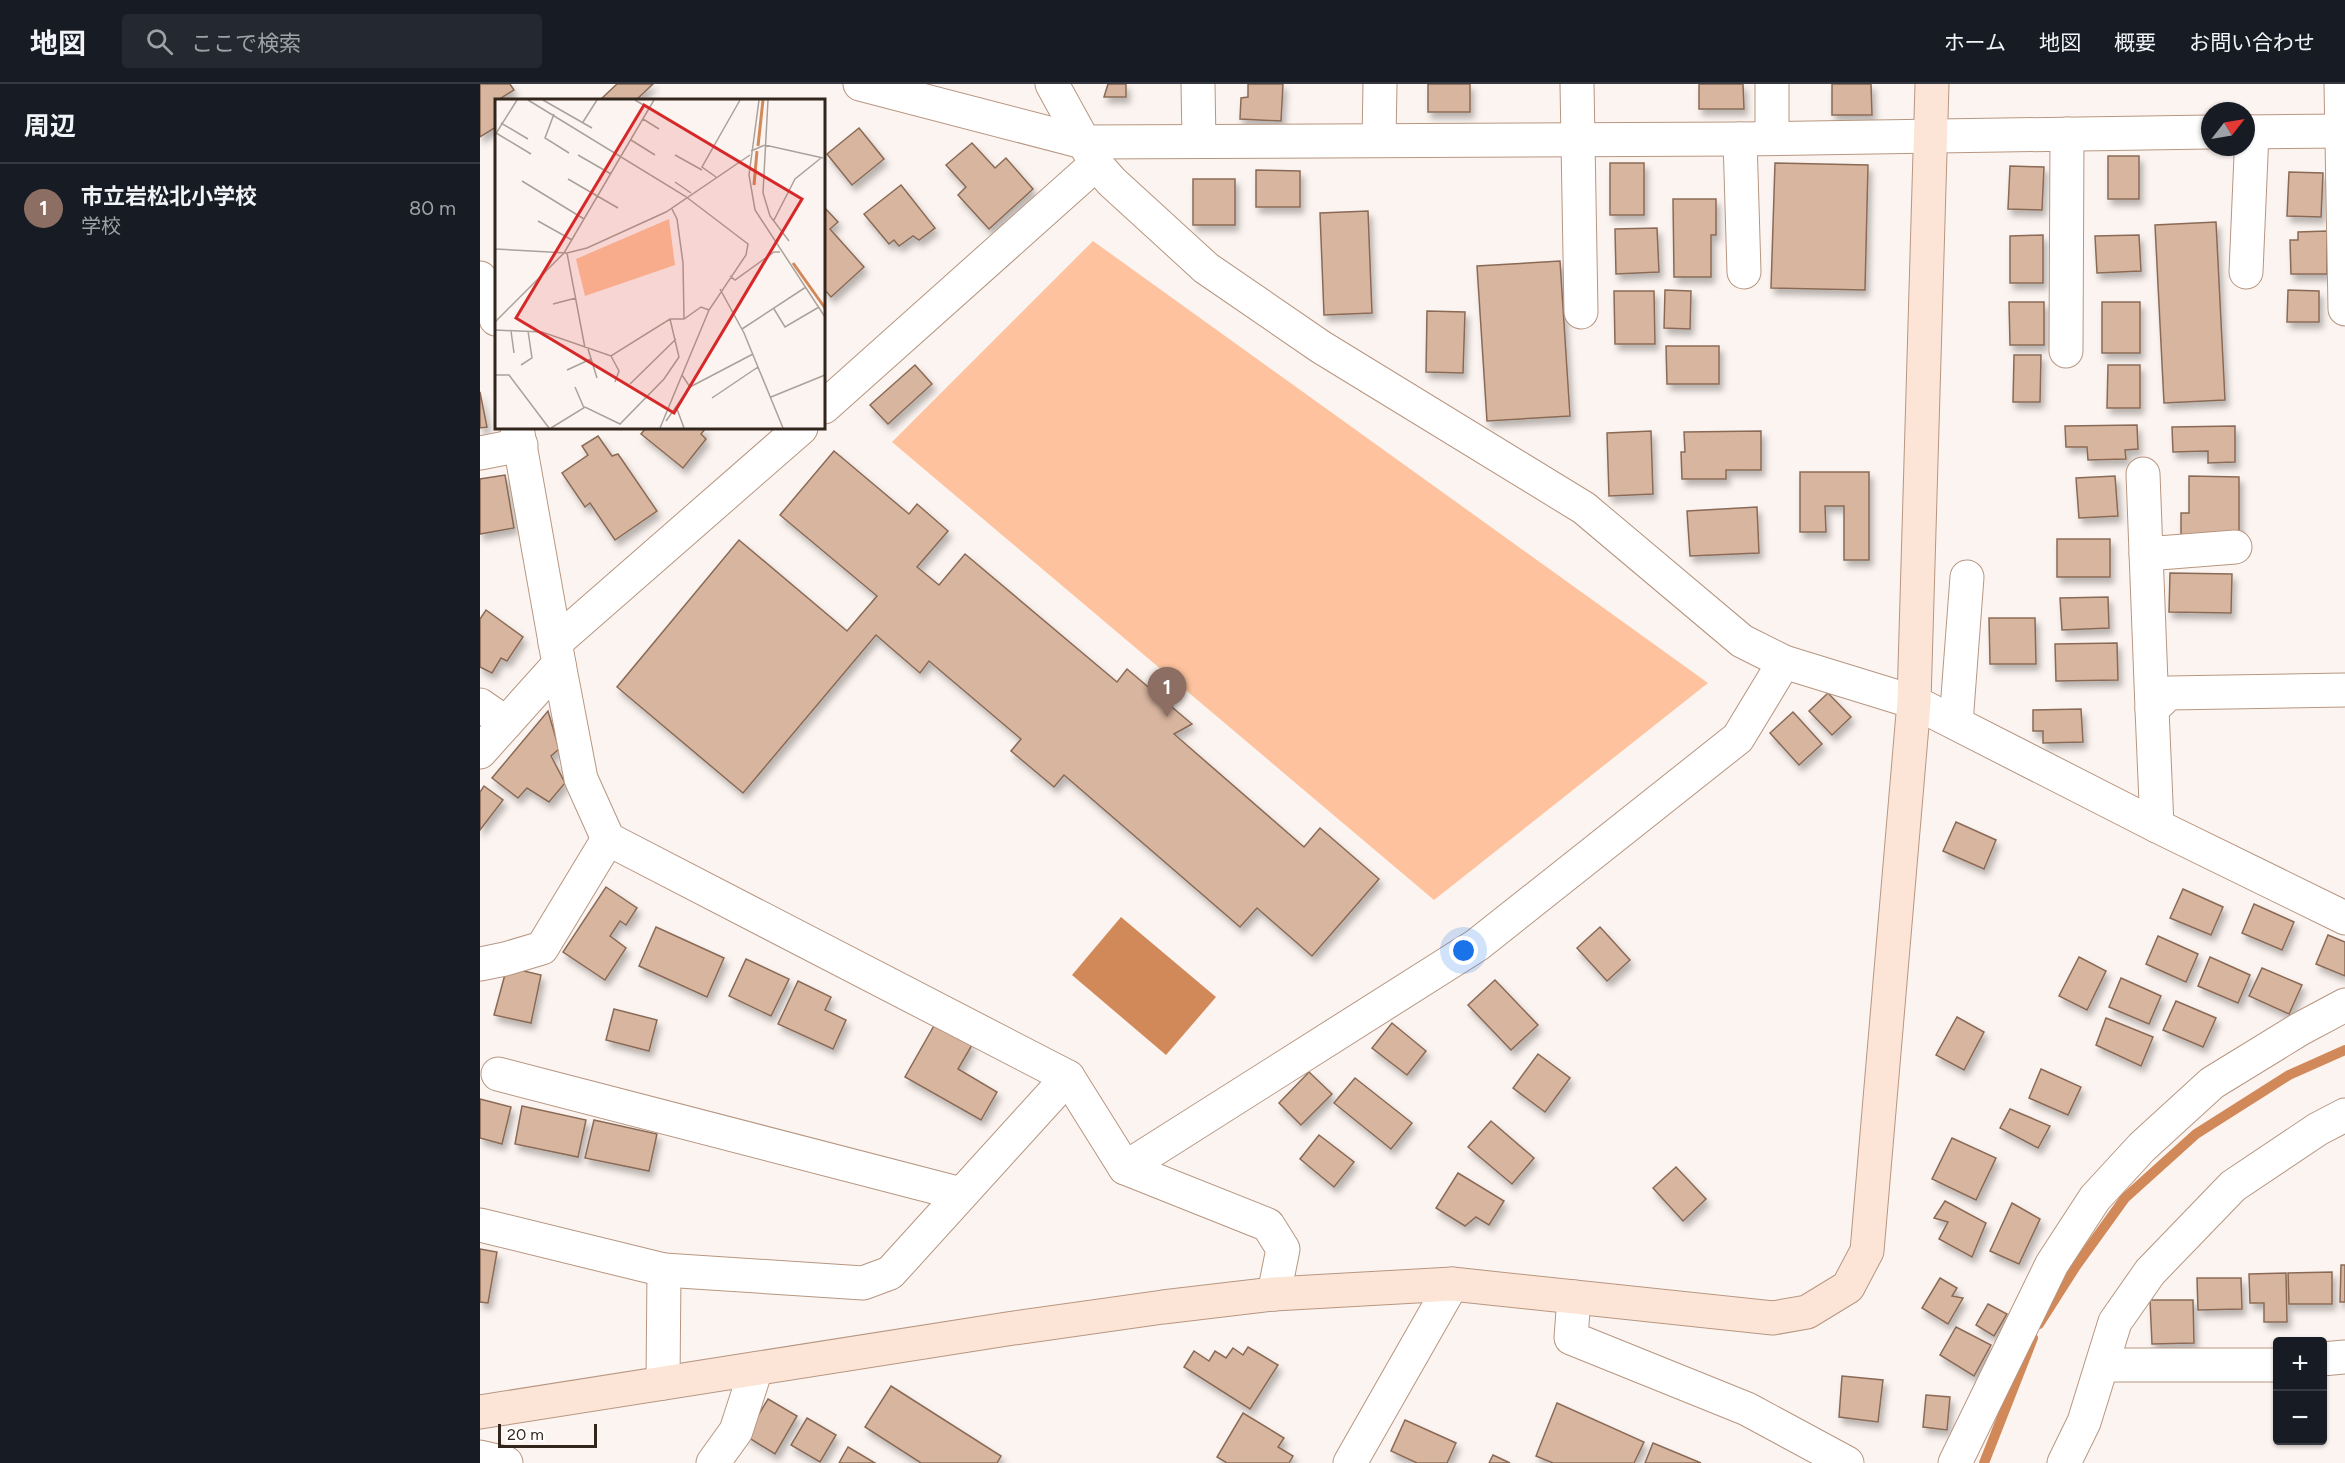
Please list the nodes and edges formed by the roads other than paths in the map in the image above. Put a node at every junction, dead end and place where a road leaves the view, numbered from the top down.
1 (860, 84) edge
2 (1052, 84) edge
3 (1198, 84) edge
4 (1380, 84) edge
5 (1577, 84) edge
6 (1772, 84) edge
7 (1932, 84) edge
8 (2341, 84) edge
9 (2343, 131) edge
10 (2201, 132) edge
11 (2255, 132) edge
12 (2067, 134) junction
13 (1931, 136) junction
14 (1772, 138) junction
15 (1577, 139) junction
16 (1740, 139) junction
17 (1379, 140) junction
18 (1199, 141) junction
19 (1089, 153) junction
20 (2248, 156) edge
21 (1744, 272) dead end
22 (2246, 272) dead end
23 (480, 278) edge
24 (2345, 309) edge
25 (1581, 312) dead end
26 (495, 314) edge
27 (2066, 351) dead end
28 (830, 389) edge
29 (800, 429) edge
30 (519, 436) edge
31 (480, 453) edge
32 (2143, 474) dead end
33 (2235, 548) dead end
34 (2146, 554) junction
35 (1968, 577) dead end
36 (557, 654) junction
37 (1784, 662) junction
38 (2345, 690) edge
39 (1914, 702) junction
40 (2152, 709) junction
41 (493, 714) edge
42 (1956, 723) junction
43 (480, 752) edge
44 (2157, 826) junction
45 (608, 839) junction
46 (2345, 918) edge
47 (480, 964) edge
48 (2345, 1005) edge
49 (498, 1074) dead end
50 (1068, 1077) junction
51 (2345, 1115) edge
52 (1125, 1168) junction
53 (961, 1194) junction
54 (480, 1225) edge
55 (664, 1270) junction
56 (1452, 1284) junction
57 (1274, 1294) junction
58 (1574, 1297) junction
59 (2345, 1357) edge
60 (2327, 1359) edge
61 (2103, 1365) junction
62 (2273, 1366) edge
63 (756, 1369) junction
64 (663, 1383) junction
65 (480, 1412) edge
66 (480, 1457) edge
67 (506, 1463) edge
68 (713, 1463) edge
69 (1350, 1463) edge
70 (1847, 1463) edge
71 (1955, 1463) edge
72 (2064, 1463) edge

1 - 19 street
2 - 19 street
3 - 18 street
4 - 17 street
5 - 15 street
6 - 14 street
7 - 13 street
8 - 9 street
9 - 11 street
9 - 24 street
10 - 12 street
12 - 13 street
12 - 27 street
13 - 14 street
13 - 39 street
14 - 16 street
15 - 16 street
15 - 17 street
15 - 25 street
16 - 21 street
17 - 18 street
18 - 19 street
19 - 28 street
19 - 37 street
20 - 22 street
23 - 26 street
29 - 36 street
30 - 31 street
30 - 36 street
32 - 34 street
33 - 34 street
34 - 40 street
35 - 42 street
36 - 41 street
36 - 45 street
37 - 39 street
37 - 52 street
38 - 40 street
39 - 42 street
39 - 58 street
40 - 44 street
41 - 43 street
42 - 44 street
44 - 46 street
45 - 47 street
45 - 50 street
48 - 71 street
49 - 53 street
50 - 52 street
50 - 53 street
51 - 61 street
52 - 57 street
53 - 55 street
54 - 55 street
55 - 64 street
56 - 57 street
56 - 58 street
56 - 69 street
57 - 63 street
58 - 70 street
59 - 60 street
61 - 62 street
61 - 72 street
63 - 64 street
63 - 68 street
64 - 65 street
66 - 67 street

